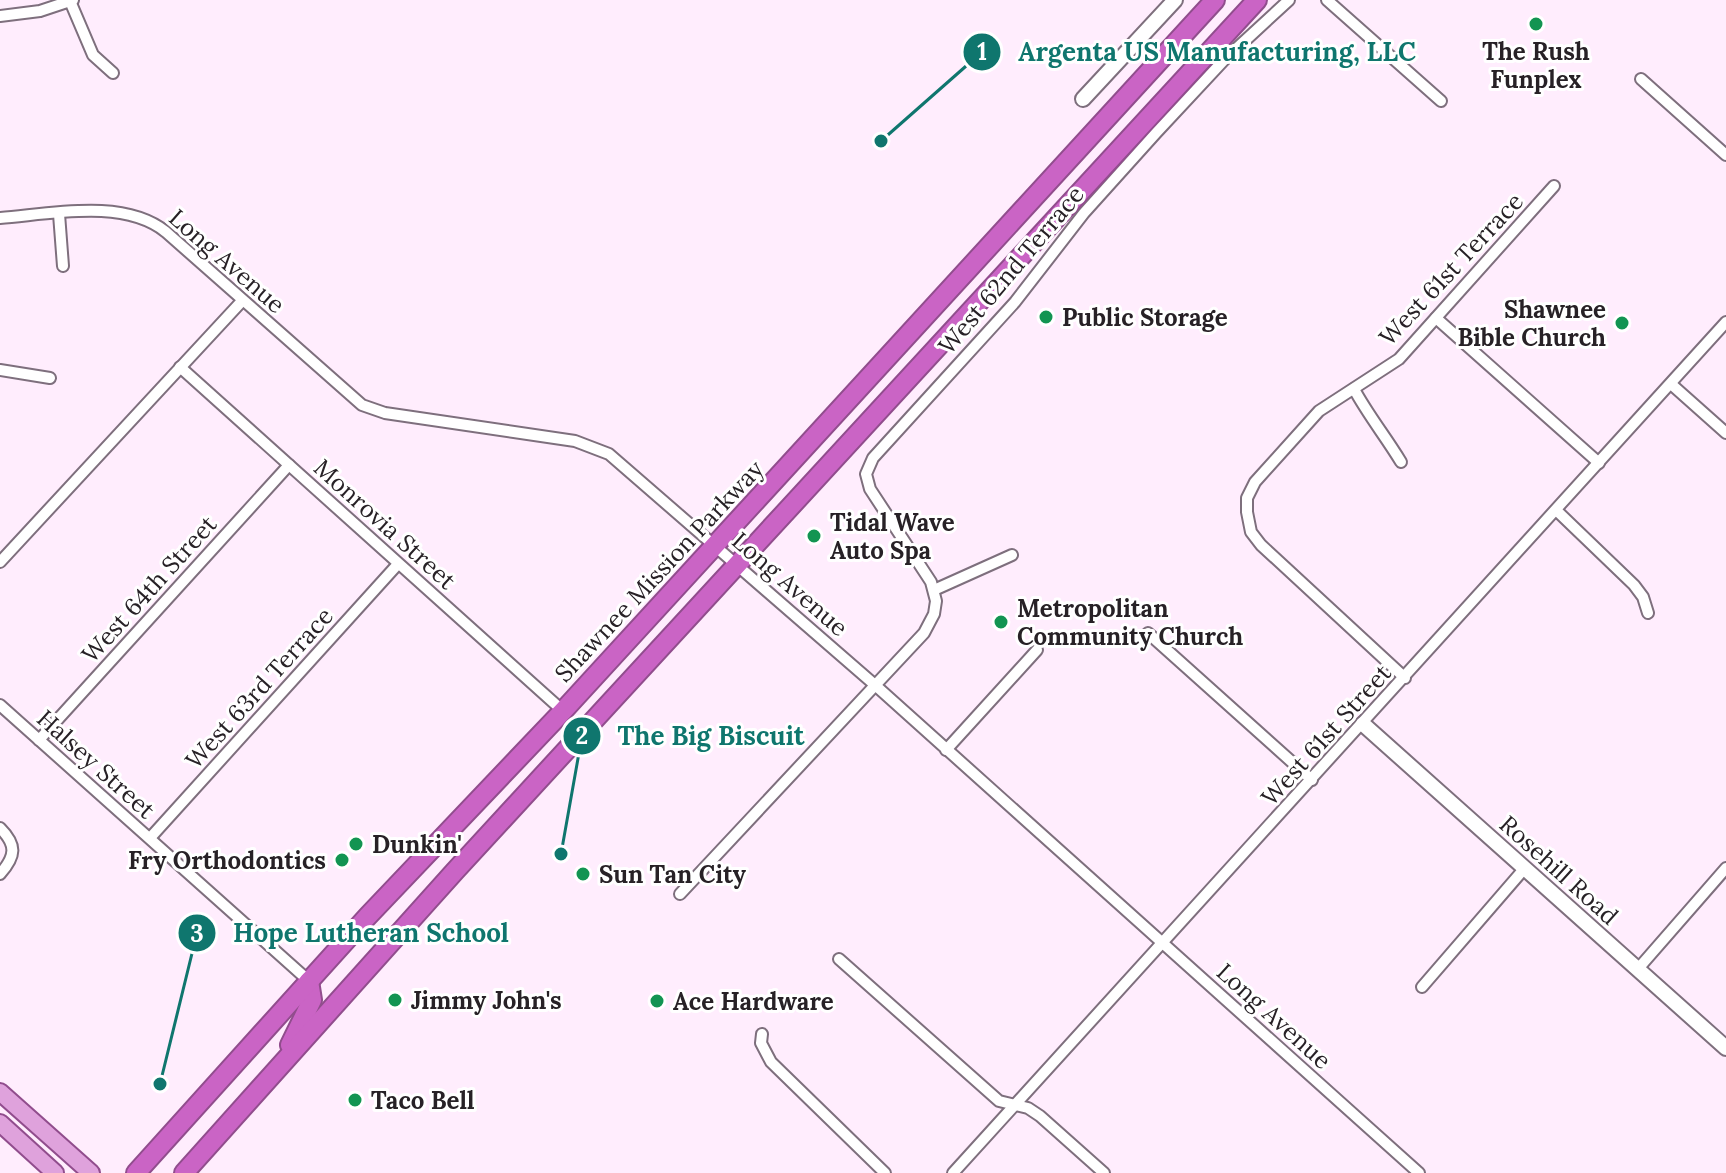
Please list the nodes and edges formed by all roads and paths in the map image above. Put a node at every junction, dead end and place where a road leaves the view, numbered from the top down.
1 (1175, 0) edge
2 (1215, 0) edge
3 (1289, 0) edge
4 (1327, 0) edge
5 (71, 1) edge
6 (1254, 2) edge
7 (0, 16) edge
8 (113, 73) dead end
9 (1641, 79) dead end
10 (1083, 99) dead end
11 (1441, 101) dead end
12 (1726, 155) edge
13 (1554, 186) dead end
14 (59, 214) junction
15 (0, 218) edge
16 (63, 266) dead end
17 (961, 277) junction
18 (242, 301) junction
19 (935, 305) junction
20 (1436, 318) junction
21 (958, 322) junction
22 (1726, 322) edge
23 (926, 359) junction
24 (180, 367) junction
25 (3, 369) edge
26 (50, 378) dead end
27 (1671, 384) junction
28 (1354, 389) junction
29 (1726, 433) edge
30 (1401, 462) dead end
31 (1599, 463) junction
32 (289, 465) junction
33 (1557, 511) junction
34 (715, 545) junction
35 (1012, 555) dead end
36 (0, 562) edge
37 (398, 564) junction
38 (738, 566) junction
39 (934, 590) junction
40 (1648, 613) dead end
41 (1148, 633) dead end
42 (1037, 650) dead end
43 (1405, 678) junction
44 (875, 685) junction
45 (0, 705) edge
46 (563, 711) junction
47 (1363, 724) junction
48 (39, 740) junction
49 (946, 750) junction
50 (1312, 780) junction
51 (0, 828) edge
52 (150, 838) junction
53 (1726, 868) edge
54 (1524, 869) junction
55 (0, 874) edge
56 (680, 894) dead end
57 (1163, 943) junction
58 (839, 959) dead end
59 (1637, 970) junction
60 (309, 981) junction
61 (1422, 987) dead end
62 (762, 1034) dead end
63 (1726, 1048) edge
64 (280, 1065) junction
65 (0, 1092) edge
66 (1016, 1105) junction
67 (0, 1123) edge
68 (55, 1173) edge
69 (91, 1173) edge
70 (136, 1173) edge
71 (184, 1173) edge
72 (885, 1173) edge
73 (953, 1173) edge
74 (1104, 1173) edge
75 (1419, 1173) edge

1 - 10 street
2 - 17 highway, Shawnee Mission Parkway
3 - 39 street, West 62nd Terrace
4 - 11 street
5 - 7 street
5 - 8 street
6 - 21 highway
9 - 12 street
13 - 20 street, West 61st Terrace
14 - 15 street, Long Avenue
14 - 16 street
14 - 18 street, Long Avenue
17 - 19 highway, Shawnee Mission Parkway
17 - 21 highway
18 - 24 street
18 - 34 street, Long Avenue
19 - 23 highway
19 - 34 highway, Shawnee Mission Parkway
20 - 28 street, West 61st Terrace
20 - 31 street
21 - 23 highway
22 - 27 street, West 61st Street
23 - 38 highway
24 - 32 street, Monrovia Street
24 - 36 street
25 - 26 street
27 - 29 street
27 - 31 street, West 61st Street
28 - 30 street
28 - 43 street, West 61st Terrace
31 - 33 street, West 61st Street
32 - 37 street, Monrovia Street
32 - 48 street, West 64th Street
33 - 40 street
33 - 43 street, West 61st Street
34 - 38 street, Long Avenue
34 - 46 highway, Shawnee Mission Parkway
35 - 39 street
37 - 46 street, Monrovia Street
37 - 52 street, West 63rd Terrace
38 - 44 street, Long Avenue
38 - 64 highway
39 - 44 street
41 - 50 street
42 - 49 street
43 - 47 street, West 61st Street
44 - 49 street, Long Avenue
44 - 56 street
45 - 48 street, Halsey Street
46 - 60 highway, Shawnee Mission Parkway
47 - 50 street, West 61st Street
47 - 54 street, Rosehill Road
48 - 52 street, Halsey Street
49 - 57 street, Long Avenue
50 - 57 street, West 61st Street
51 - 55 street
52 - 60 street, Halsey Street
53 - 59 street
54 - 59 street, Rosehill Road
54 - 61 street
57 - 66 street, West 61st Street
57 - 75 street, Long Avenue
58 - 66 street
59 - 63 street, Rosehill Road
60 - 64 highway
60 - 70 highway, Shawnee Mission Parkway
62 - 72 street
64 - 71 highway
65 - 69 main road
66 - 73 street, West 61st Street
66 - 74 street
67 - 68 main road

